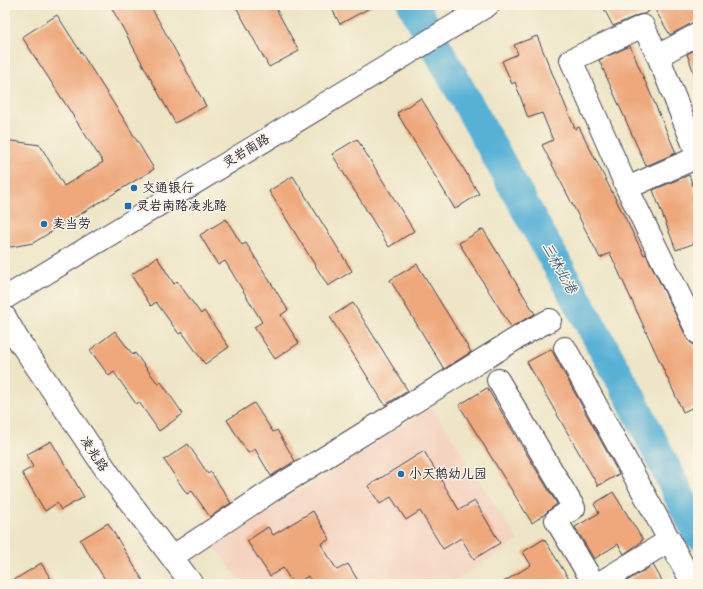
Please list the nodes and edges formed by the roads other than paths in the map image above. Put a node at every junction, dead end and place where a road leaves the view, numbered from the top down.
1 (488, 5) edge
2 (698, 34) edge
3 (658, 56) junction
4 (698, 156) edge
5 (627, 188) junction
6 (5, 298) edge
7 (5, 317) edge
8 (550, 320) dead end
9 (698, 333) edge
10 (565, 348) dead end
11 (498, 380) dead end
12 (670, 540) junction
13 (172, 557) junction
14 (192, 584) edge
15 (594, 584) edge
16 (598, 584) edge
17 (694, 584) edge

1 - 6 street, 灵岩南路
2 - 3 street
3 - 4 street
3 - 5 street
4 - 5 street
5 - 9 street
7 - 13 street, 凌兆路
8 - 13 street
10 - 12 street
11 - 15 street
12 - 16 street
12 - 17 street
13 - 14 street, 凌兆路

